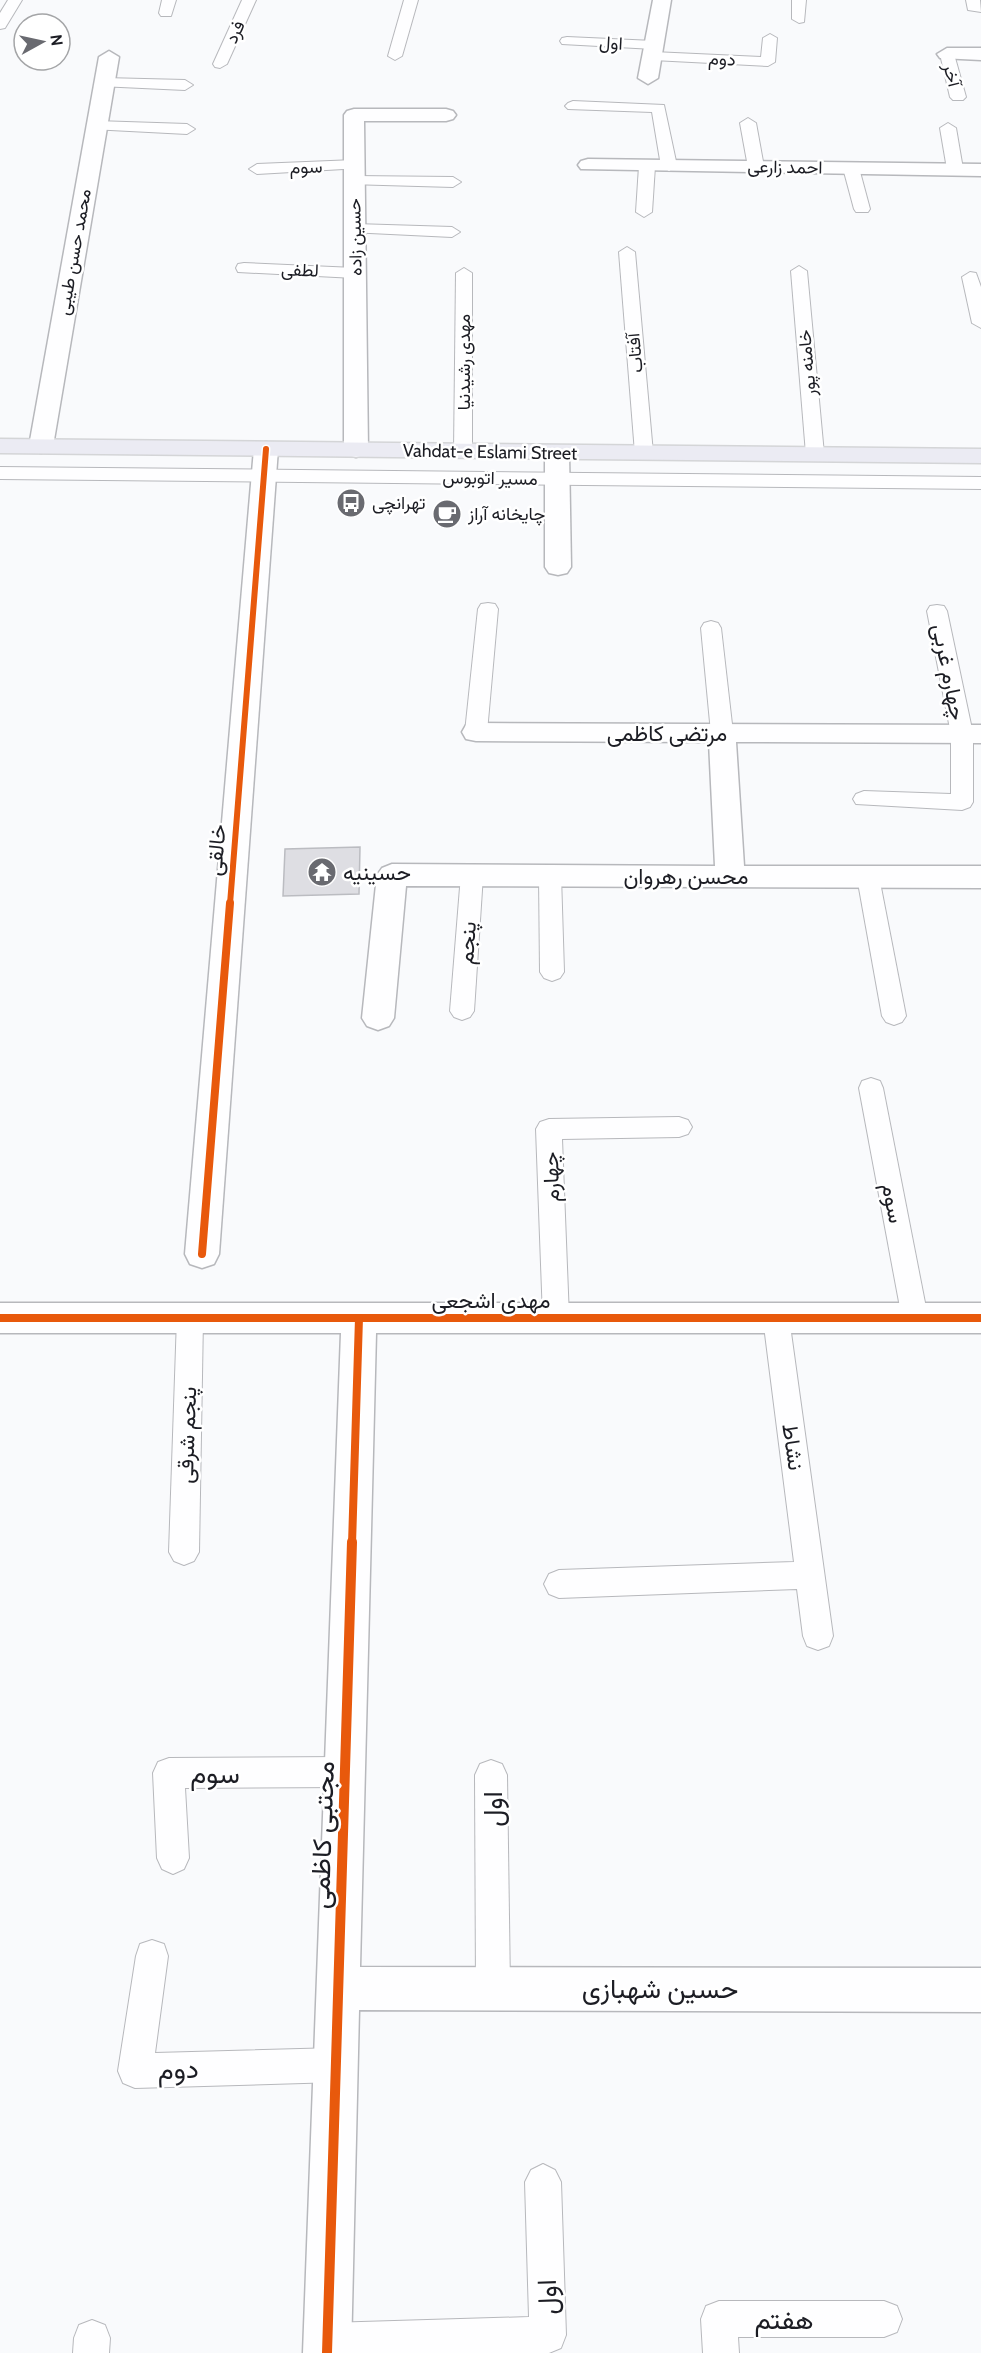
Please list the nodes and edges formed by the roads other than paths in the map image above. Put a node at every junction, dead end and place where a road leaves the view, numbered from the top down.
1 (15, 0) edge
2 (249, 0) edge
3 (411, 0) edge
4 (662, 0) edge
5 (799, 0) edge
6 (973, 0) edge
7 (981, 8) edge
8 (799, 19) dead end
9 (0, 26) edge
10 (770, 38) dead end
11 (567, 41) dead end
12 (654, 50) junction
13 (947, 54) joint
14 (981, 54) edge
15 (395, 56) dead end
16 (108, 57) dead end
17 (220, 64) dead end
18 (648, 78) dead end
19 (104, 83) junction
20 (185, 85) dead end
21 (958, 97) dead end
22 (573, 106) dead end
23 (446, 115) dead end
24 (748, 123) dead end
25 (96, 126) junction
26 (948, 128) dead end
27 (186, 129) dead end
28 (588, 165) dead end
29 (647, 166) junction
30 (669, 166) junction
31 (756, 167) junction
32 (851, 168) junction
33 (257, 169) dead end
34 (955, 169) junction
35 (981, 170) edge
36 (355, 173) junction
37 (453, 182) dead end
38 (862, 209) dead end
39 (644, 213) dead end
40 (355, 229) junction
41 (452, 232) dead end
42 (627, 252) dead end
43 (244, 268) dead end
44 (799, 271) dead end
45 (355, 273) junction
46 (464, 273) dead end
47 (970, 277) dead end
48 (981, 324) edge
49 (0, 446) edge
50 (40, 446) junction
51 (356, 450) junction
52 (463, 451) junction
53 (557, 453) junction
54 (644, 453) junction
55 (815, 454) junction
56 (981, 456) edge
57 (265, 463) junction
58 (0, 473) edge
59 (556, 479) junction
60 (981, 483) edge
61 (558, 567) dead end
62 (488, 609) dead end
63 (937, 611) dead end
64 (711, 628) dead end
65 (476, 732) joint
66 (722, 733) junction
67 (971, 734) edge
68 (864, 799) dead end
69 (471, 875) junction
70 (550, 876) junction
71 (730, 876) junction
72 (868, 877) junction
73 (981, 877) edge
74 (552, 972) dead end
75 (462, 1011) dead end
76 (894, 1016) dead end
77 (378, 1018) dead end
78 (871, 1088) dead end
79 (680, 1127) dead end
80 (202, 1254) dead end
81 (0, 1318) edge
82 (190, 1318) junction
83 (359, 1318) junction
84 (556, 1318) junction
85 (776, 1318) junction
86 (915, 1318) junction
87 (981, 1318) edge
88 (184, 1552) dead end
89 (810, 1575) junction
90 (559, 1584) dead end
91 (818, 1636) dead end
92 (345, 1772) junction
93 (491, 1775) dead end
94 (173, 1858) dead end
95 (152, 1956) dead end
96 (339, 1988) junction
97 (493, 1988) junction
98 (981, 1990) edge
99 (337, 2065) junction
100 (543, 2182) dead end
101 (884, 2319) dead end
102 (328, 2347) edge
103 (721, 2353) edge

1 - 9 lane
2 - 17 lane, فرد
3 - 15 lane
4 - 12 street
5 - 8 lane
6 - 7 lane
10 - 12 lane, دوم
11 - 12 lane, اول
12 - 18 street
13 - 14 street
13 - 21 lane, آخر
16 - 19 street, محمد حسن طیبی
19 - 20 lane
19 - 25 street, محمد حسن طیبی
22 - 30 lane
23 - 36 street, حسین زاده
24 - 31 lane
25 - 27 lane
25 - 50 street, محمد حسن طیبی
26 - 34 lane
28 - 29 street, احمد زارعی
29 - 30 street, احمد زارعی
29 - 39 lane
30 - 31 street, احمد زارعی
31 - 32 street, احمد زارعی
32 - 34 street, احمد زارعی
32 - 38 lane
33 - 36 lane, سوم
34 - 35 street, احمد زارعی
36 - 37 lane, سوم
36 - 40 street, حسین زاده
40 - 41 lane
40 - 45 street, حسین زاده
42 - 54 lane, آفتاب
43 - 45 lane, لطفی
44 - 55 lane, خامنه پور
45 - 51 street, حسین زاده
46 - 52 lane, مهدی رشیدنیا
47 - 48 lane
49 - 50 main road, Vahdat-e Eslami Street
50 - 57 main road, Vahdat-e Eslami Street
51 - 52 main road, Vahdat-e Eslami Street
51 - 57 main road, Vahdat-e Eslami Street
52 - 53 main road, Vahdat-e Eslami Street
53 - 54 main road, Vahdat-e Eslami Street
53 - 59 street
54 - 55 main road, Vahdat-e Eslami Street
55 - 56 main road, Vahdat-e Eslami Street
57 - 58 lane, مسیر اتوبوس
57 - 59 lane, مسیر اتوبوس
57 - 80 street, خالقی
59 - 60 lane, مسیر اتوبوس
59 - 61 street
62 - 65 lane, مرتضی کاظمی
63 - 67 lane, چهارم غربی
64 - 66 lane
65 - 66 street, مرتضی کاظمی
66 - 67 street, مرتضی کاظمی
66 - 71 street
67 - 68 lane, چهارم غربی
69 - 70 street, محسن رهروان
69 - 75 lane, پنجم
69 - 77 street, محسن رهروان
70 - 71 street, محسن رهروان
70 - 74 lane
71 - 72 street, محسن رهروان
72 - 73 street, محسن رهروان
72 - 76 lane
78 - 86 lane, سوم
79 - 84 lane, چهارم
81 - 82 street, مهدی اشجعی
82 - 83 street, مهدی اشجعی
82 - 88 lane, پنجم شرقی
83 - 84 street, مهدی اشجعی
83 - 92 street, مجتبی کاظمی
84 - 85 street, مهدی اشجعی
85 - 86 street, مهدی اشجعی
85 - 89 lane, نشاط
86 - 87 street, مهدی اشجعی
89 - 90 lane
89 - 91 lane, نشاط
92 - 94 lane, سوم
92 - 96 street, مجتبی کاظمی
93 - 97 lane, اول
95 - 99 lane, دوم
96 - 97 street, حسین شهبازی
96 - 99 street, مجتبی کاظمی
97 - 98 street, حسین شهبازی
99 - 102 street, مجتبی کاظمی
100 - 102 lane, اول
101 - 103 lane, هفتم

